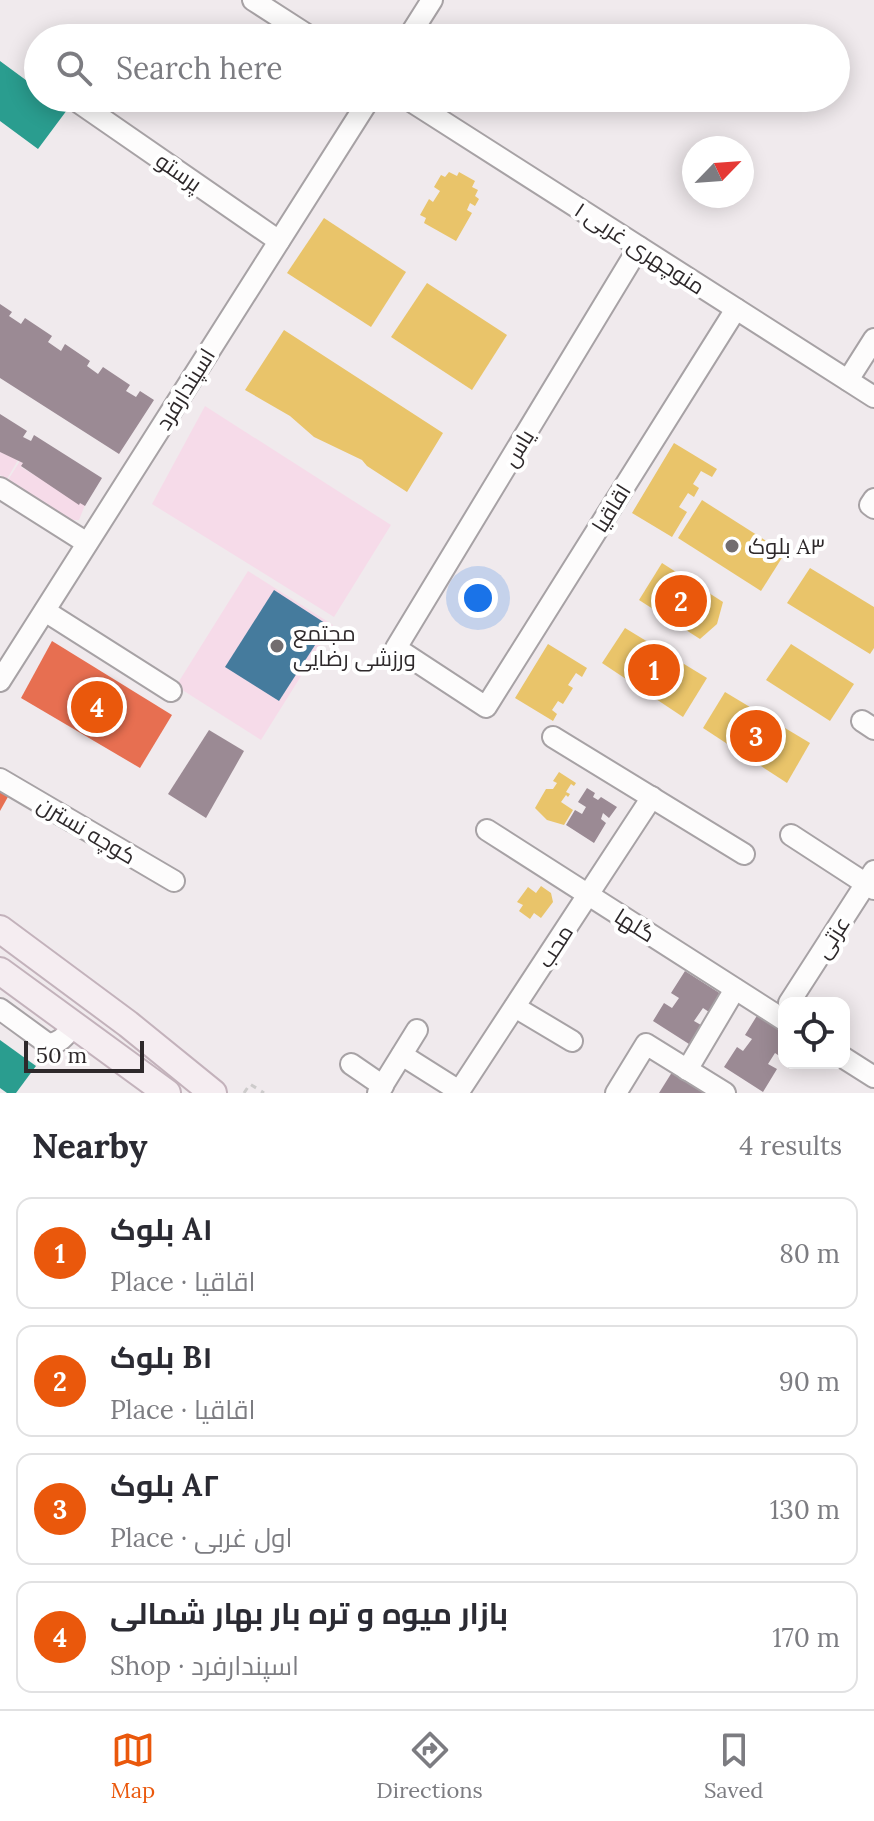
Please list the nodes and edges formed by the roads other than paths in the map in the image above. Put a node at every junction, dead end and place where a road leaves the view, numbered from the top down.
1 (253, 0) edge
2 (432, 0) edge
3 (290, 24) edge
4 (417, 24) edge
5 (92, 112) edge
6 (361, 112) edge
7 (428, 112) edge
8 (279, 241) junction
9 (639, 247) junction
10 (736, 309) junction
11 (874, 339) edge
12 (848, 380) junction
13 (874, 397) edge
14 (0, 488) edge
15 (874, 499) edge
16 (874, 508) edge
17 (87, 543) junction
18 (45, 611) junction
19 (0, 681) edge
20 (171, 691) dead end
21 (486, 707) joint
22 (553, 737) dead end
23 (0, 779) edge
24 (652, 797) junction
25 (487, 830) dead end
26 (791, 835) dead end
27 (744, 854) dead end
28 (174, 881) dead end
29 (871, 882) edge
30 (589, 895) junction
31 (0, 929) edge
32 (0, 971) edge
33 (735, 989) junction
34 (795, 997) edge
35 (515, 1007) junction
36 (0, 1009) edge
37 (778, 1010) edge
38 (128, 1024) junction
39 (73, 1026) junction
40 (417, 1030) dead end
41 (572, 1041) dead end
42 (111, 1053) junction
43 (402, 1055) junction
44 (850, 1062) edge
45 (351, 1064) dead end
46 (687, 1070) junction
47 (874, 1077) edge
48 (380, 1089) edge
49 (458, 1092) edge
50 (157, 1093) edge
51 (167, 1093) edge
52 (213, 1093) edge
53 (230, 1093) edge
54 (616, 1093) edge
55 (725, 1093) edge

1 - 3 street
2 - 4 street
5 - 8 street, پرستو
6 - 8 street, اسپندارفرد
7 - 9 street, منوچهری غربی ۱
8 - 17 street, اسپندارفرد
9 - 10 street, منوچهری غربی ۱
9 - 21 street, یاس
10 - 12 street, منوچهری غربی ۱
10 - 21 street, اقاقیا
11 - 12 street
12 - 13 street, منوچهری غربی ۱
14 - 17 street
15 - 16 street
17 - 18 street, اسپندارفرد
18 - 19 street, اسپندارفرد
18 - 20 street
22 - 24 street
23 - 28 street, کوچه نسترن
24 - 27 street
24 - 30 street, محب
25 - 30 street, گلها
26 - 29 street
29 - 34 street, عزتی
30 - 33 street, گلها
30 - 35 street, محب
31 - 38 main road
32 - 39 main road
33 - 37 street, گلها
33 - 46 street
35 - 41 street
35 - 49 street, محب
36 - 39 street
38 - 52 main road
38 - 53 main road
39 - 42 main road
40 - 43 street
42 - 50 main road
42 - 51 main road
43 - 48 street
43 - 49 street
44 - 47 street
45 - 48 street
46 - 54 street
46 - 55 street

